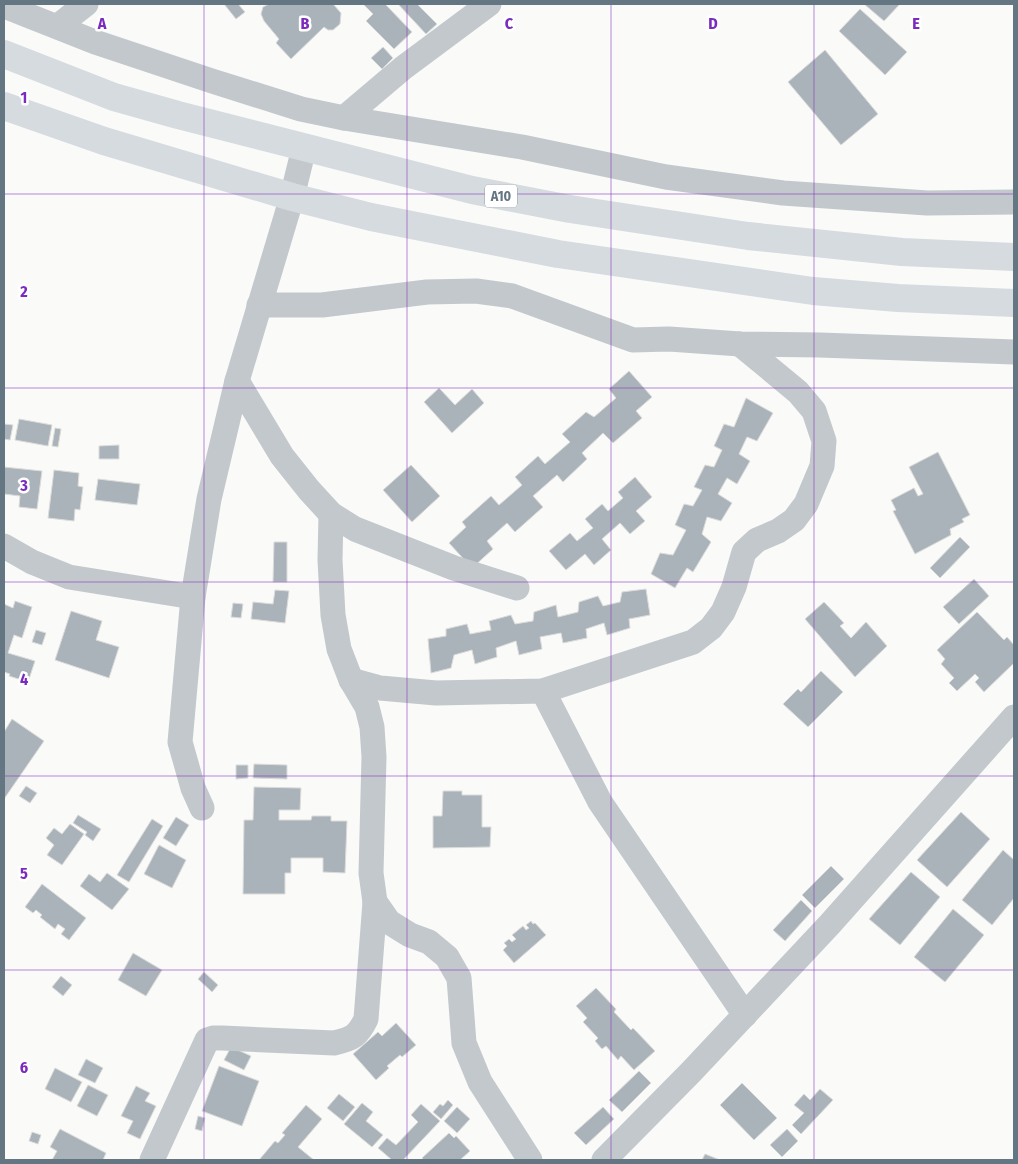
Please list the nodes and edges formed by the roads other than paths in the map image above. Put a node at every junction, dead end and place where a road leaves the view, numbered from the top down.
1 (86, 4) edge
2 (489, 4) edge
3 (4, 6) edge
4 (58, 26) junction
5 (4, 54) edge
6 (4, 106) edge
7 (344, 118) junction
8 (304, 148) junction
9 (292, 197) junction
10 (1014, 202) edge
11 (1014, 257) edge
12 (1014, 303) edge
13 (259, 305) junction
14 (740, 344) junction
15 (1014, 352) edge
16 (237, 381) junction
17 (331, 514) junction
18 (4, 546) edge
19 (516, 588) dead end
20 (193, 597) junction
21 (351, 680) junction
22 (543, 691) junction
23 (1014, 717) edge
24 (202, 808) dead end
25 (375, 902) junction
26 (745, 1015) junction
27 (152, 1160) edge
28 (530, 1160) edge
29 (604, 1160) edge

1 - 4 street
2 - 7 street
3 - 4 street
4 - 7 street
5 - 8 main road, A10
6 - 9 main road
7 - 10 street
8 - 9 street
8 - 11 main road, A10
9 - 12 main road
9 - 13 street
13 - 14 street
13 - 16 street
14 - 15 street
14 - 22 street
16 - 17 street
16 - 20 street
17 - 19 street
17 - 21 street
18 - 20 street
20 - 24 street
21 - 22 street
21 - 25 street
22 - 26 street
23 - 26 street
25 - 27 street
25 - 28 street
26 - 29 street

